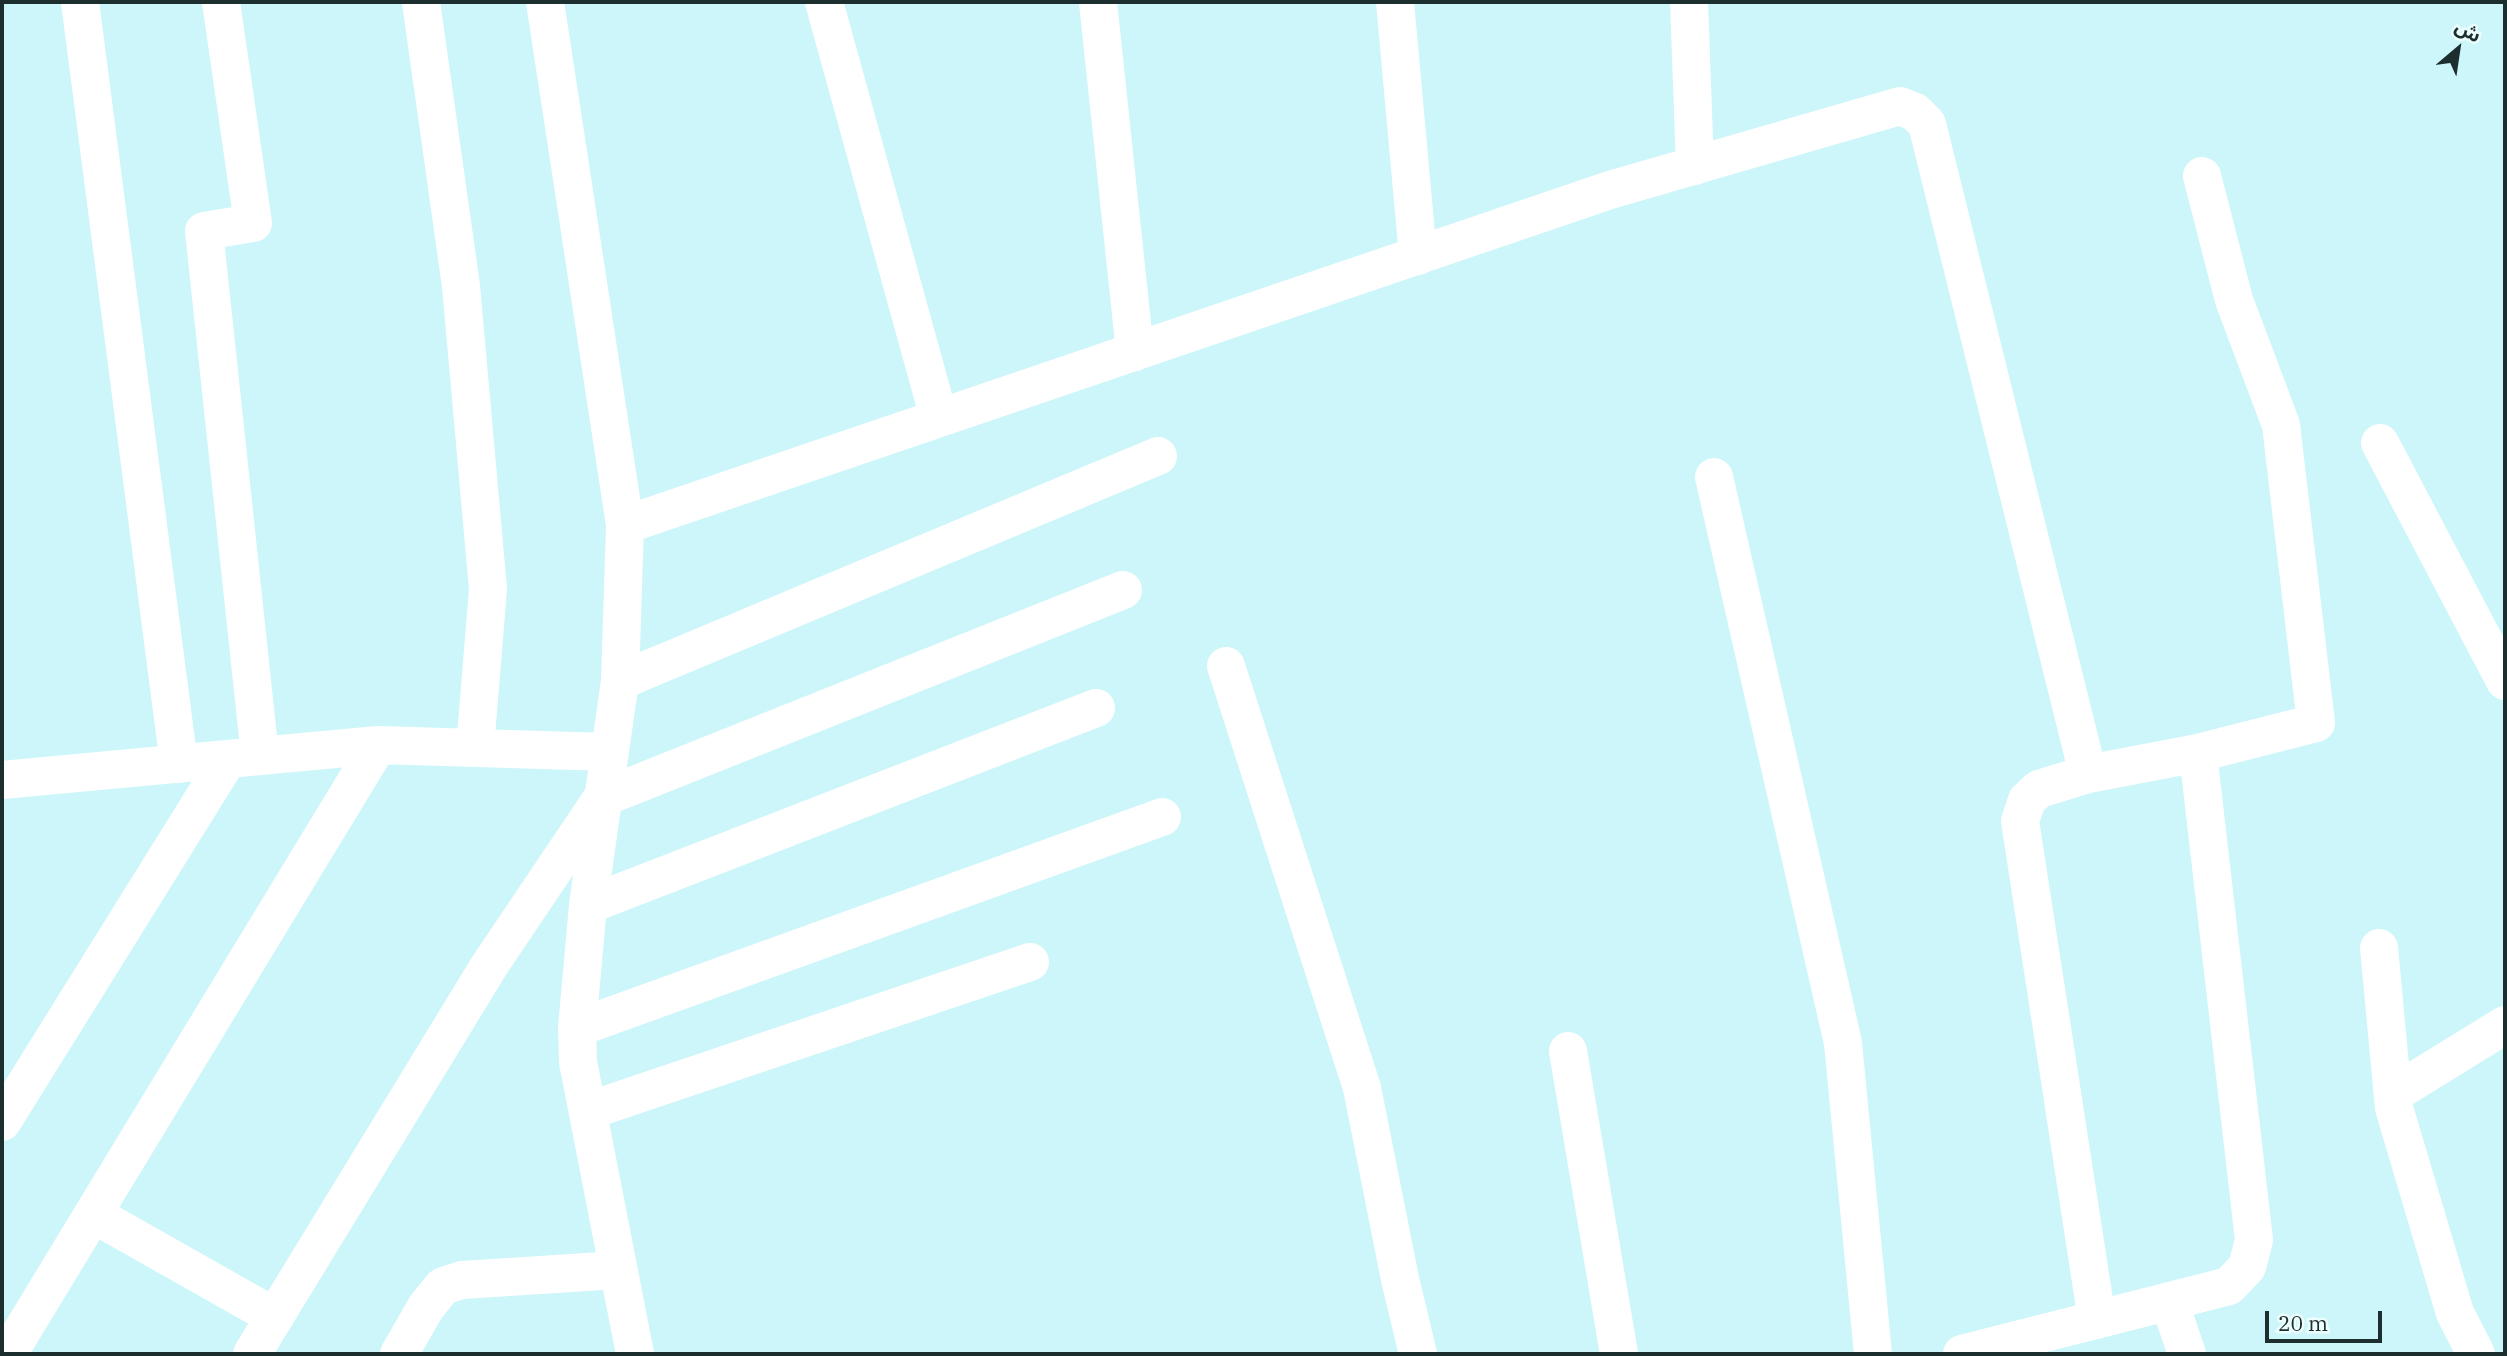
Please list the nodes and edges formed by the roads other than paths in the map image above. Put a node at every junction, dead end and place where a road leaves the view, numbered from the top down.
1 (80, 2) edge
2 (221, 2) edge
3 (421, 2) edge
4 (545, 2) edge
5 (824, 2) edge
6 (1098, 2) edge
7 (1395, 2) edge
8 (1689, 2) edge
9 (1695, 166) junction
10 (2202, 176) dead end
11 (1418, 256) junction
12 (1135, 352) junction
13 (939, 418) junction
14 (2380, 443) dead end
15 (1158, 456) dead end
16 (1714, 477) dead end
17 (625, 525) junction
18 (1123, 590) dead end
19 (1226, 666) dead end
20 (620, 681) junction
21 (2505, 681) edge
22 (1096, 708) dead end
23 (378, 745) junction
24 (475, 748) junction
25 (609, 752) junction
26 (2198, 753) junction
27 (244, 757) junction
28 (179, 764) junction
29 (2088, 774) junction
30 (2, 780) edge
31 (602, 797) junction
32 (1162, 817) dead end
33 (589, 905) junction
34 (2379, 948) dead end
35 (1030, 962) dead end
36 (2505, 1025) edge
37 (578, 1028) junction
38 (1568, 1051) dead end
39 (2393, 1094) junction
40 (588, 1111) junction
41 (2, 1122) edge
42 (93, 1214) junction
43 (618, 1270) junction
44 (2169, 1301) junction
45 (275, 1317) junction
46 (2097, 1320) junction
47 (2505, 1348) edge
48 (8, 1354) edge
49 (252, 1354) edge
50 (399, 1354) edge
51 (635, 1354) edge
52 (1418, 1354) edge
53 (1619, 1354) edge
54 (1873, 1354) edge
55 (1962, 1354) edge
56 (2187, 1354) edge
57 (2476, 1354) edge
58 (2495, 1354) edge

1 - 28 street
2 - 27 street
3 - 24 street
4 - 17 street
5 - 13 street
6 - 12 street
7 - 11 street
8 - 9 street
9 - 11 street
9 - 29 street
10 - 26 street
11 - 12 street
12 - 13 street
13 - 17 street
14 - 21 street
15 - 20 street
16 - 54 street
17 - 20 street
18 - 31 street
19 - 52 street
20 - 25 street
22 - 33 street
23 - 24 street
23 - 27 street
23 - 42 street
24 - 25 street
25 - 31 street
26 - 29 street
26 - 44 street
27 - 28 street
27 - 41 street
28 - 30 street
29 - 46 street
31 - 33 street
31 - 45 street
32 - 37 street
33 - 37 street
34 - 39 street
35 - 40 street
36 - 39 street
37 - 40 street
38 - 53 street
39 - 57 street
40 - 43 street
42 - 45 street
42 - 48 street
43 - 50 street
43 - 51 street
44 - 46 street
44 - 56 street
45 - 49 street
46 - 55 street
47 - 58 street

